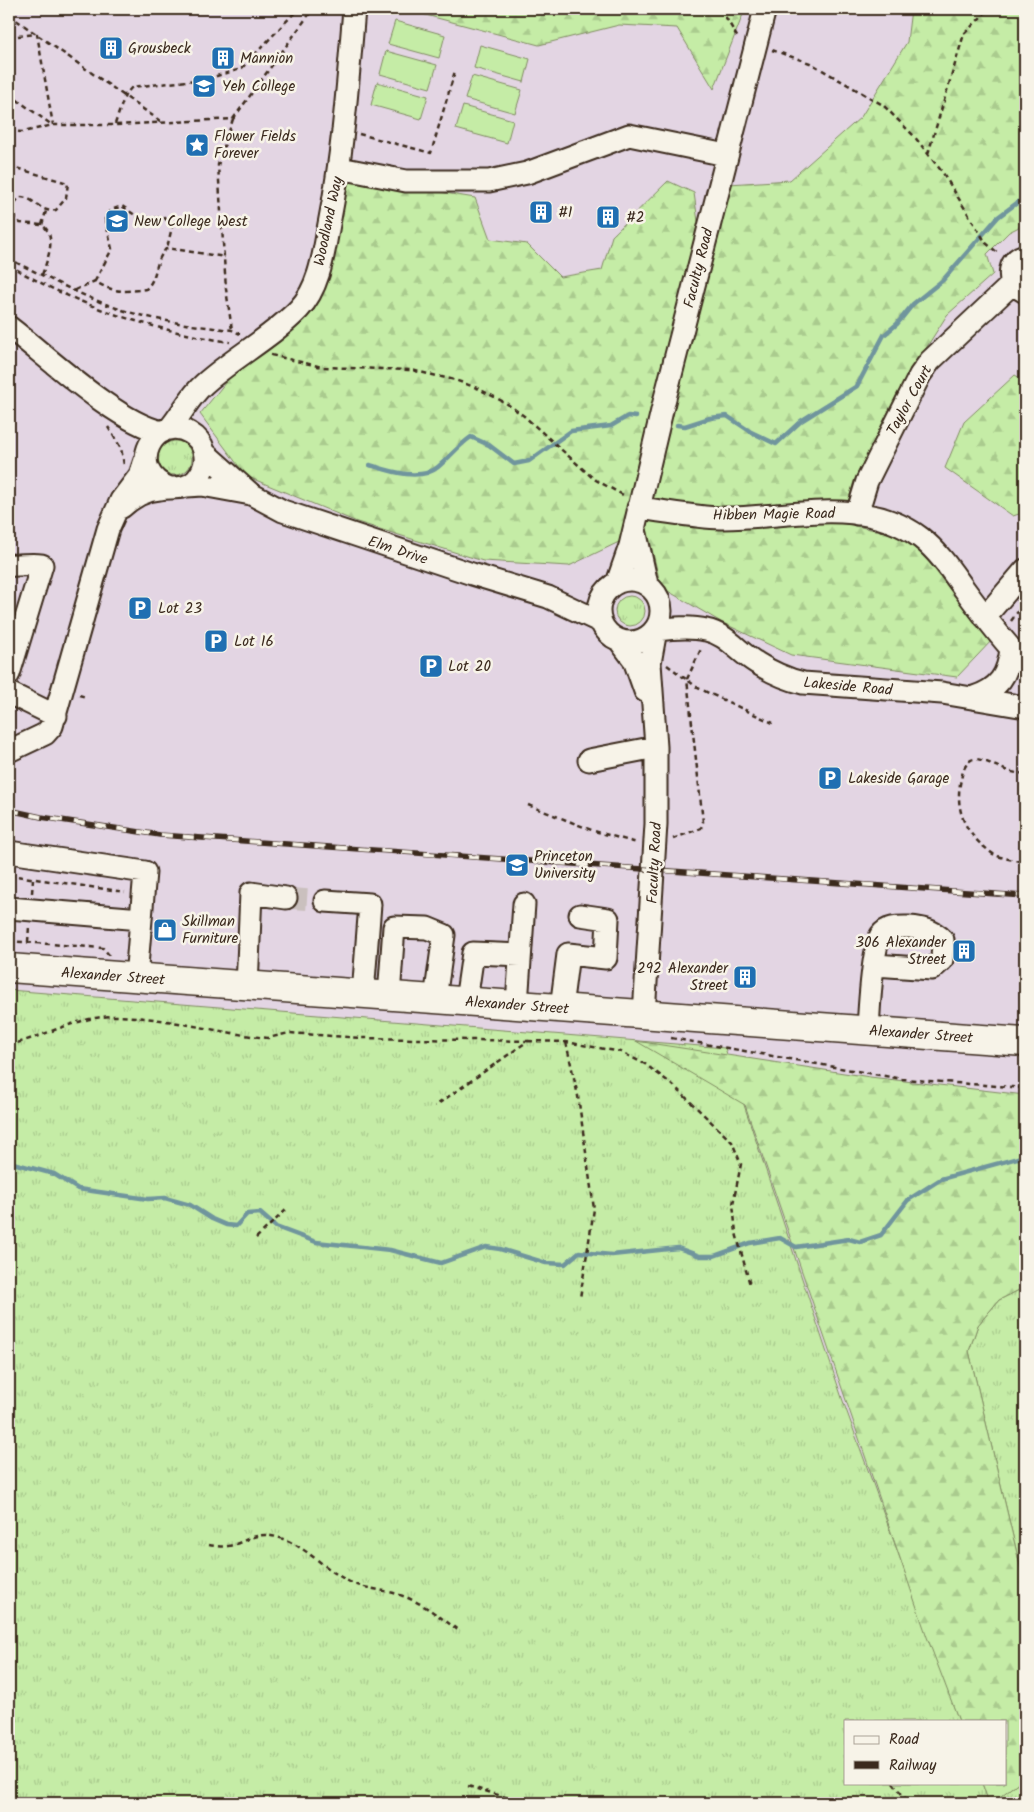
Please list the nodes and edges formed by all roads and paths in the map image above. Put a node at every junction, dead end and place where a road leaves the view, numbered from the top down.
1 (298, 9) edge
2 (313, 9) edge
3 (354, 9) edge
4 (721, 9) edge
5 (765, 9) edge
6 (989, 9) edge
7 (9, 15) edge
8 (37, 34) junction
9 (9, 37) edge
10 (740, 42) dead end
11 (766, 48) dead end
12 (455, 71) dead end
13 (9, 94) edge
14 (125, 95) junction
15 (232, 119) junction
16 (163, 122) junction
17 (53, 125) junction
18 (114, 125) junction
19 (9, 131) edge
20 (343, 132) junction
21 (928, 154) junction
22 (726, 155) junction
23 (9, 166) edge
24 (340, 168) junction
25 (46, 211) junction
26 (42, 225) junction
27 (986, 243) dead end
28 (167, 248) junction
29 (1025, 255) edge
30 (9, 256) edge
31 (226, 257) junction
32 (9, 265) edge
33 (42, 275) junction
34 (95, 281) junction
35 (1019, 288) edge
36 (74, 290) junction
37 (9, 327) edge
38 (232, 330) junction
39 (255, 347) junction
40 (204, 384) junction
41 (106, 403) junction
42 (166, 430) junction
43 (200, 445) junction
44 (146, 457) junction
45 (178, 487) junction
46 (251, 494) junction
47 (633, 511) junction
48 (857, 514) junction
49 (111, 520) junction
50 (9, 565) edge
51 (1025, 570) edge
52 (647, 584) junction
53 (610, 590) junction
54 (548, 596) junction
55 (661, 606) junction
56 (985, 617) junction
57 (601, 622) junction
58 (656, 630) junction
59 (706, 635) junction
60 (619, 640) junction
61 (1018, 656) edge
62 (662, 661) dead end
63 (9, 674) edge
64 (687, 679) junction
65 (9, 693) edge
66 (974, 697) junction
67 (1025, 707) edge
68 (652, 712) junction
69 (56, 716) junction
70 (773, 723) dead end
71 (656, 748) junction
72 (9, 751) edge
73 (589, 760) dead end
74 (1025, 773) edge
75 (528, 805) dead end
76 (673, 839) dead end
77 (642, 844) dead end
78 (9, 852) edge
79 (1025, 862) edge
80 (9, 875) edge
81 (33, 878) junction
82 (128, 892) dead end
83 (32, 894) dead end
84 (286, 898) tunnel mouth
85 (325, 900) tunnel mouth
86 (524, 904) dead end
87 (9, 908) edge
88 (580, 915) dead end
89 (30, 917) dead end
90 (141, 919) junction
91 (9, 941) edge
92 (28, 942) junction
93 (520, 955) junction
94 (111, 957) dead end
95 (875, 965) dead end
96 (9, 968) edge
97 (136, 978) junction
98 (247, 987) junction
99 (376, 995) junction
100 (435, 999) junction
101 (466, 1001) junction
102 (517, 1004) junction
103 (561, 1008) junction
104 (644, 1014) junction
105 (868, 1030) junction
106 (1025, 1036) edge
107 (664, 1037) dead end
108 (528, 1041) junction
109 (566, 1042) junction
110 (9, 1046) edge
111 (1025, 1088) edge
112 (435, 1106) dead end
113 (286, 1210) dead end
114 (256, 1238) dead end
115 (750, 1285) dead end
116 (580, 1298) dead end
117 (209, 1545) dead end
118 (458, 1630) dead end
119 (894, 1784) edge
120 (468, 1786) dead end
121 (540, 1803) edge
122 (909, 1803) edge

1 - 14 path
2 - 15 path
3 - 20 street, Woodland Way
4 - 10 path
5 - 22 street, Faculty Road
6 - 21 path
7 - 8 path
8 - 9 path
8 - 14 path
8 - 17 path
11 - 21 path
12 - 20 path
13 - 17 path
14 - 16 path
14 - 18 path
15 - 16 path
15 - 31 path
16 - 18 path
17 - 18 path
17 - 19 path
20 - 24 street, Woodland Way
21 - 27 path
22 - 24 street
22 - 47 street, Faculty Road
23 - 25 path
24 - 39 street, Woodland Way
25 - 26 path
25 - 26 path
26 - 33 path
28 - 31 path
28 - 34 path
28 - 34 path
29 - 35 street
30 - 33 path
31 - 38 path
32 - 39 path
33 - 36 path
34 - 36 path
35 - 48 street, Taylor Court
36 - 38 path
37 - 41 street
38 - 39 path
39 - 40 street, Woodland Way
39 - 47 path
40 - 42 street, Woodland Way
40 - 43 street, Woodland Way
41 - 42 street
41 - 44 street
42 - 43 street
42 - 44 street
43 - 45 street
43 - 46 street, Elm Drive
44 - 45 street
44 - 49 street
45 - 46 street, Elm Drive
45 - 49 street, Elm Drive
46 - 54 street, Elm Drive
47 - 48 street, Hibben Magie Road
47 - 52 street, Faculty Road
47 - 53 street, Faculty Road
48 - 56 street, Hibben Magie Road
49 - 69 street
50 - 63 street
51 - 56 street
52 - 53 street
52 - 55 street
53 - 54 street, Elm Drive
53 - 57 street
54 - 57 street, Elm Drive
55 - 58 street
55 - 59 street
56 - 61 street, Hibben Magie Road
57 - 60 street
58 - 59 street, Lakeside Road
58 - 60 street
58 - 68 street, Faculty Road
59 - 64 path
59 - 66 street, Lakeside Road
60 - 68 street, Faculty Road
61 - 66 street
62 - 64 path
64 - 70 path
64 - 76 path
65 - 69 street
66 - 67 street, Lakeside Road
68 - 71 street, Faculty Road
69 - 72 street
71 - 73 street
71 - 104 street, Faculty Road
74 - 79 path
75 - 77 path
78 - 90 street
80 - 81 path
81 - 82 path
81 - 83 path
84 - 98 street
85 - 99 street
86 - 93 street
87 - 90 street
88 - 103 street
89 - 92 path
90 - 97 street
91 - 92 path
92 - 94 path
93 - 101 street
93 - 102 street
95 - 105 street
96 - 97 main road, Alexander Street
97 - 98 main road, Alexander Street
98 - 99 main road, Alexander Street
99 - 100 main road, Alexander Street
99 - 100 street
100 - 101 main road, Alexander Street
101 - 102 main road, Alexander Street
102 - 103 main road, Alexander Street
103 - 104 main road, Alexander Street
104 - 105 main road, Alexander Street
105 - 106 main road, Alexander Street
107 - 111 path
108 - 109 path
108 - 110 path
108 - 112 path
109 - 115 path
109 - 116 path
113 - 114 path
117 - 118 path
119 - 122 path
120 - 121 path

